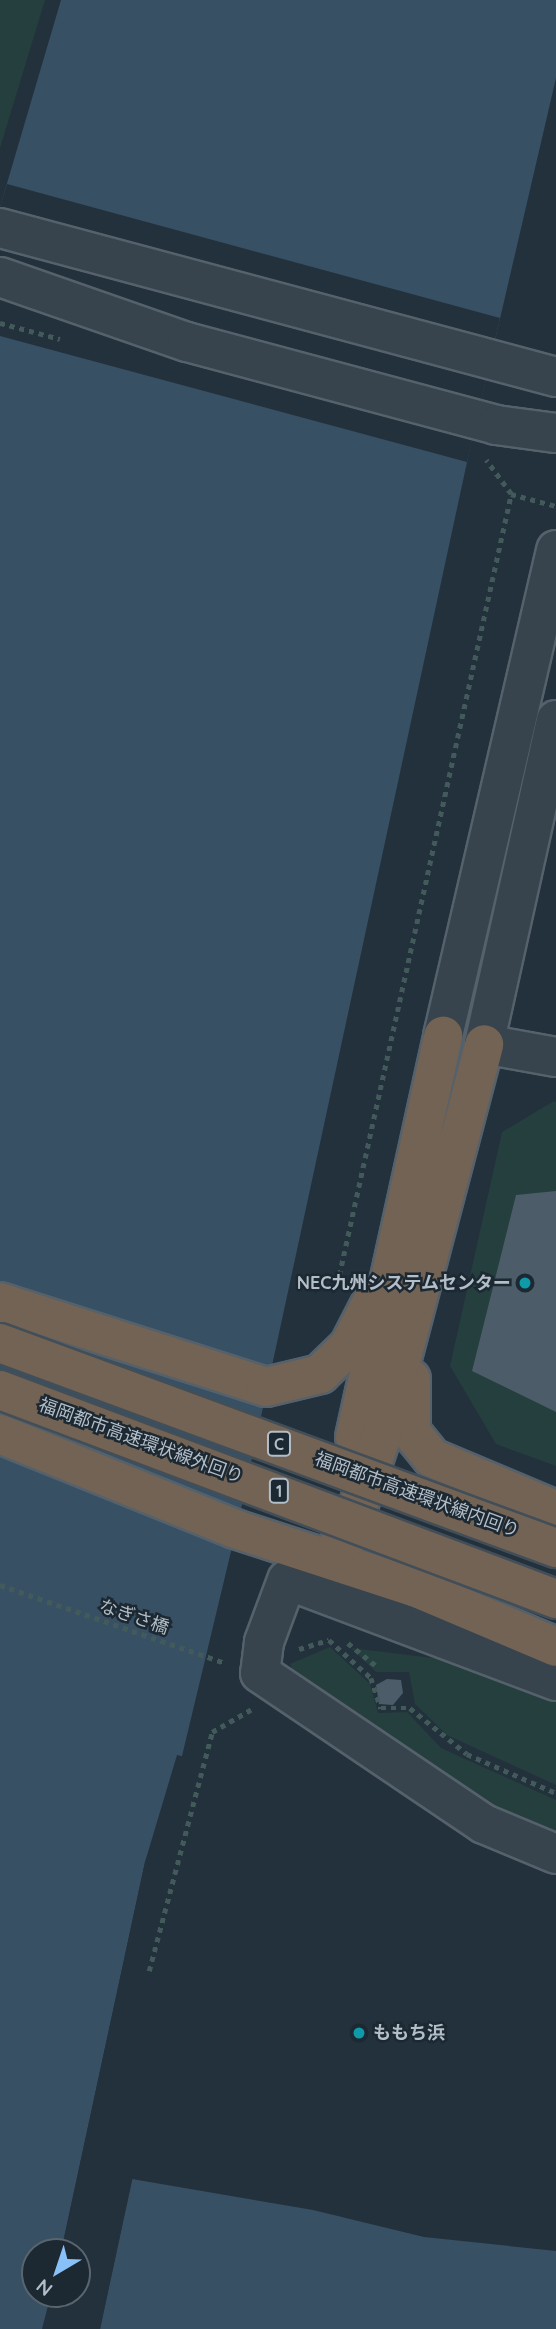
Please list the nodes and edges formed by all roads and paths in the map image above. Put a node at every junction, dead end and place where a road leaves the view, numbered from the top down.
1 (0, 228) edge
2 (0, 277) edge
3 (556, 377) edge
4 (556, 433) edge
5 (487, 437) junction
6 (511, 494) junction
7 (556, 506) edge
8 (556, 550) edge
9 (556, 720) edge
10 (443, 1036) joint
11 (484, 1044) junction
12 (556, 1057) edge
13 (442, 1224) junction
14 (389, 1284) junction
15 (337, 1289) dead end
16 (0, 1302) edge
17 (0, 1343) edge
18 (0, 1390) edge
19 (0, 1434) edge
20 (556, 1510) edge
21 (556, 1548) edge
22 (326, 1556) junction
23 (0, 1585) edge
24 (556, 1599) edge
25 (342, 1636) dead end
26 (556, 1647) edge
27 (261, 1665) junction
28 (375, 1665) dead end
29 (556, 1681) edge
30 (556, 1793) edge
31 (556, 1854) edge
32 (149, 1971) dead end

1 - 3 street
2 - 5 street
4 - 5 street
5 - 6 path
6 - 7 path
6 - 15 path
8 - 10 street
9 - 11 street
10 - 14 highway
11 - 12 street
11 - 13 highway
13 - 20 highway
13 - 22 highway
14 - 16 highway
14 - 22 highway
17 - 21 highway, 福岡都市高速環状線内回り / C, bridge
18 - 24 highway, 福岡都市高速環状線外回り / 1, bridge
19 - 22 highway
22 - 26 highway
23 - 27 path, なぎさ橋
25 - 28 path
27 - 29 street
27 - 30 path
27 - 31 street
27 - 32 path

